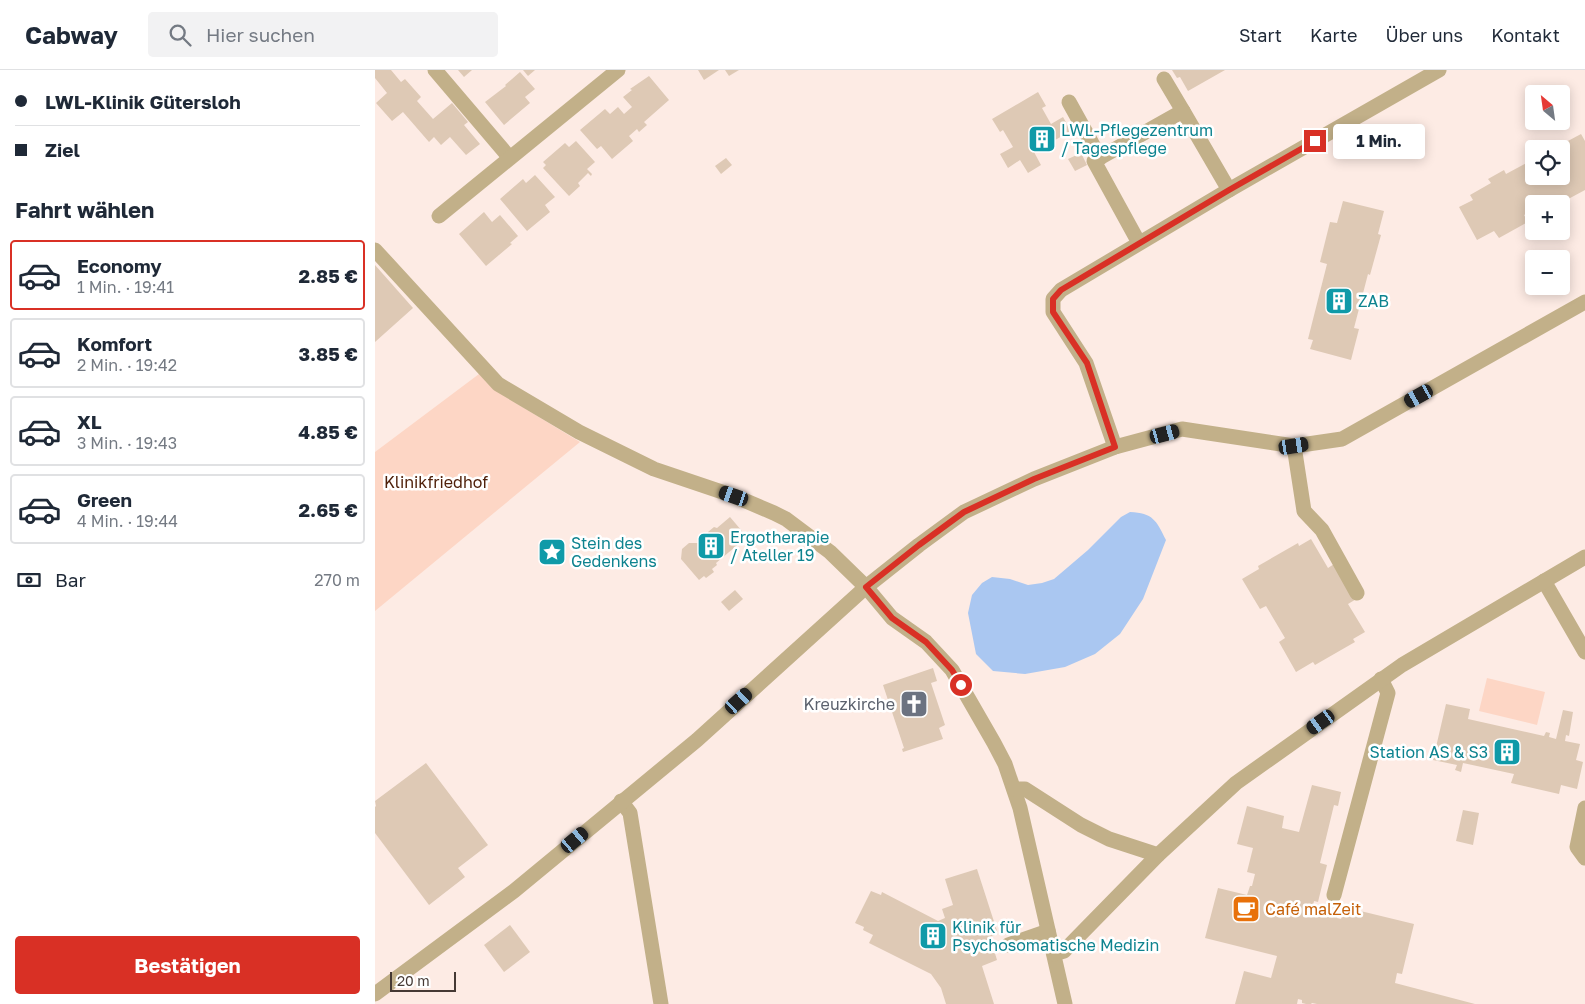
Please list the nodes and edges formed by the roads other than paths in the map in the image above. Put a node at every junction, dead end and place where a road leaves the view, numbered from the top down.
1 (435, 70) edge
2 (618, 70) edge
3 (1429, 72) edge
4 (1164, 79) dead end
5 (1069, 102) dead end
6 (1183, 111) junction
7 (509, 157) junction
8 (1100, 158) junction
9 (1229, 190) junction
10 (439, 216) dead end
11 (1139, 243) junction
12 (375, 250) edge
13 (1585, 302) edge
14 (1294, 446) junction
15 (1115, 447) junction
16 (1585, 557) edge
17 (1544, 581) junction
18 (866, 587) junction
19 (1357, 593) dead end
20 (1585, 652) edge
21 (1381, 678) junction
22 (1014, 789) junction
23 (621, 801) junction
24 (1585, 808) edge
25 (1158, 855) junction
26 (1585, 858) edge
27 (1334, 895) dead end
28 (1049, 931) junction
29 (1008, 945) dead end
30 (1054, 954) junction
31 (375, 994) edge
32 (661, 1004) edge
33 (1065, 1004) edge

1 - 7 street
2 - 7 street
3 - 9 street
4 - 6 street
5 - 8 street
6 - 8 street
6 - 9 street
7 - 10 street
8 - 11 street
9 - 11 street
11 - 15 street
12 - 18 street
13 - 14 street
14 - 15 street
14 - 19 street
15 - 18 street
16 - 17 street
17 - 20 street
17 - 21 street
18 - 22 street
18 - 23 street
21 - 25 street
21 - 27 street
22 - 25 street
22 - 28 street
23 - 31 street
23 - 32 street
24 - 26 street
25 - 30 street
28 - 29 street
28 - 30 street
30 - 33 street

